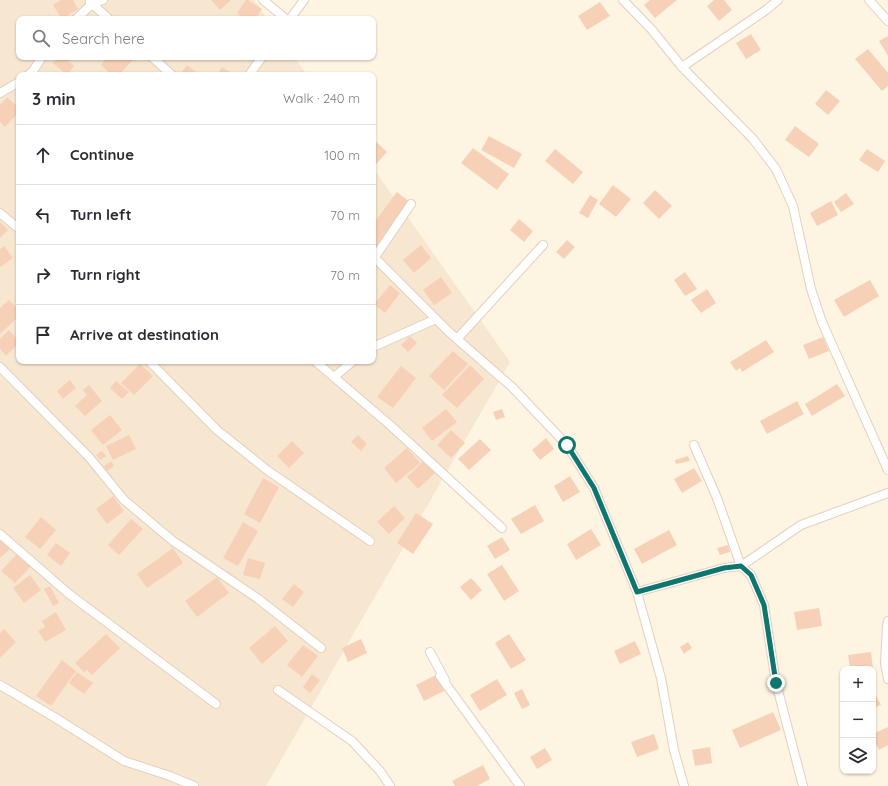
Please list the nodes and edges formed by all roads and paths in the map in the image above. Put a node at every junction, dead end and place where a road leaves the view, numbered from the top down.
1 (103, 0) edge
2 (263, 0) edge
3 (304, 0) edge
4 (623, 0) edge
5 (778, 0) edge
6 (869, 0) edge
7 (90, 2) edge
8 (78, 16) edge
9 (106, 16) edge
10 (282, 16) edge
11 (292, 16) edge
12 (888, 21) edge
13 (40, 60) edge
14 (155, 60) edge
15 (260, 60) edge
16 (682, 67) junction
17 (32, 72) edge
18 (169, 72) edge
19 (251, 72) edge
20 (16, 85) edge
21 (0, 93) edge
22 (411, 204) dead end
23 (0, 213) edge
24 (16, 226) edge
25 (543, 245) dead end
26 (376, 253) edge
27 (376, 258) edge
28 (436, 319) junction
29 (457, 339) junction
30 (376, 346) edge
31 (152, 364) edge
32 (319, 364) edge
33 (349, 364) edge
34 (0, 367) edge
35 (334, 377) junction
36 (694, 445) dead end
37 (888, 470) edge
38 (888, 493) edge
39 (502, 528) dead end
40 (0, 534) edge
41 (370, 541) dead end
42 (741, 566) junction
43 (637, 592) junction
44 (888, 621) edge
45 (321, 648) dead end
46 (430, 652) dead end
47 (440, 676) dead end
48 (888, 679) edge
49 (0, 685) edge
50 (278, 690) dead end
51 (454, 696) junction
52 (216, 704) dead end
53 (194, 786) edge
54 (390, 786) edge
55 (520, 786) edge
56 (684, 786) edge
57 (803, 786) edge

1 - 7 street
2 - 10 street
3 - 11 street
4 - 16 street
5 - 16 street
6 - 12 street
7 - 8 street
7 - 9 street
13 - 17 street
14 - 18 street
15 - 19 street
16 - 37 street
20 - 21 street
22 - 26 street
23 - 24 street
25 - 29 street
27 - 28 street
28 - 29 street
28 - 30 street
29 - 43 street
31 - 41 street
32 - 35 street
33 - 35 street
34 - 45 street
35 - 39 street
36 - 42 street
38 - 42 street
40 - 52 street
42 - 43 street
42 - 57 street
43 - 56 street
44 - 48 street
46 - 51 street
47 - 51 street
49 - 53 street
50 - 54 street
51 - 55 street

